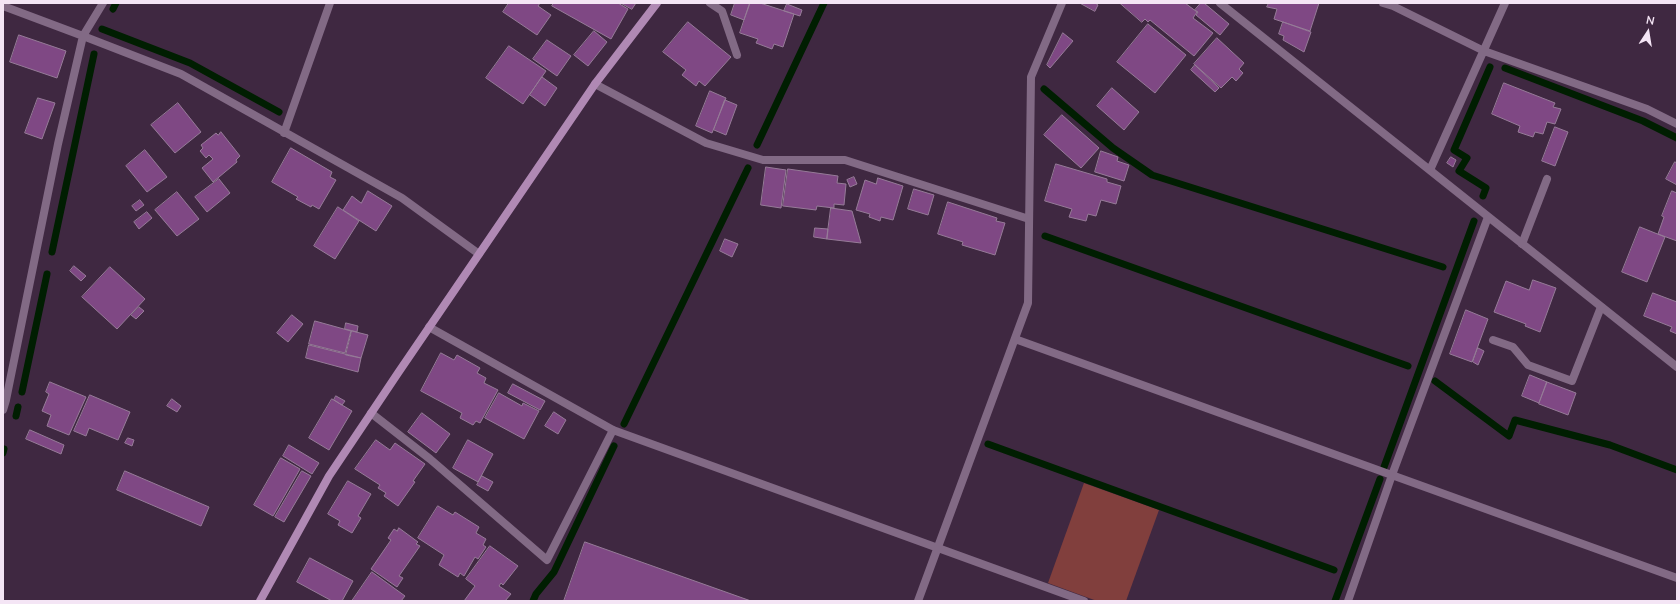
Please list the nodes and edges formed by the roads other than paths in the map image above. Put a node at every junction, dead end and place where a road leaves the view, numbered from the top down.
1 (103, 3) edge
2 (330, 3) edge
3 (658, 3) edge
4 (710, 3) edge
5 (1062, 3) edge
6 (1220, 3) edge
7 (1382, 3) edge
8 (1505, 3) edge
9 (3, 6) edge
10 (83, 36) junction
11 (1484, 51) junction
12 (737, 55) dead end
13 (595, 84) junction
14 (1677, 124) edge
15 (284, 133) junction
16 (1430, 170) junction
17 (1547, 179) dead end
18 (1488, 217) junction
19 (1029, 219) junction
20 (1522, 244) junction
21 (479, 254) junction
22 (1601, 307) junction
23 (429, 327) junction
24 (1015, 339) junction
25 (1493, 340) dead end
26 (1677, 367) edge
27 (5, 399) edge
28 (3, 410) edge
29 (371, 413) junction
30 (612, 430) junction
31 (1392, 475) junction
32 (938, 548) junction
33 (1677, 578) edge
34 (260, 601) edge
35 (918, 601) edge
36 (1084, 601) edge
37 (1348, 601) edge

1 - 10 street
2 - 15 street
3 - 13 street
4 - 12 street
5 - 19 street
6 - 16 street
7 - 11 street
8 - 11 street
9 - 10 street
10 - 15 street
10 - 27 street
11 - 14 street
11 - 16 street
13 - 19 street
13 - 21 street
15 - 21 street
16 - 18 street
17 - 20 street
18 - 20 street
18 - 31 street
19 - 24 street
20 - 22 street
21 - 23 street
22 - 25 street
22 - 26 street
23 - 29 street
23 - 30 street
24 - 31 street
24 - 32 street
27 - 28 street
29 - 30 street
29 - 34 street
30 - 32 street
31 - 33 street
31 - 37 street
32 - 35 street
32 - 36 street

